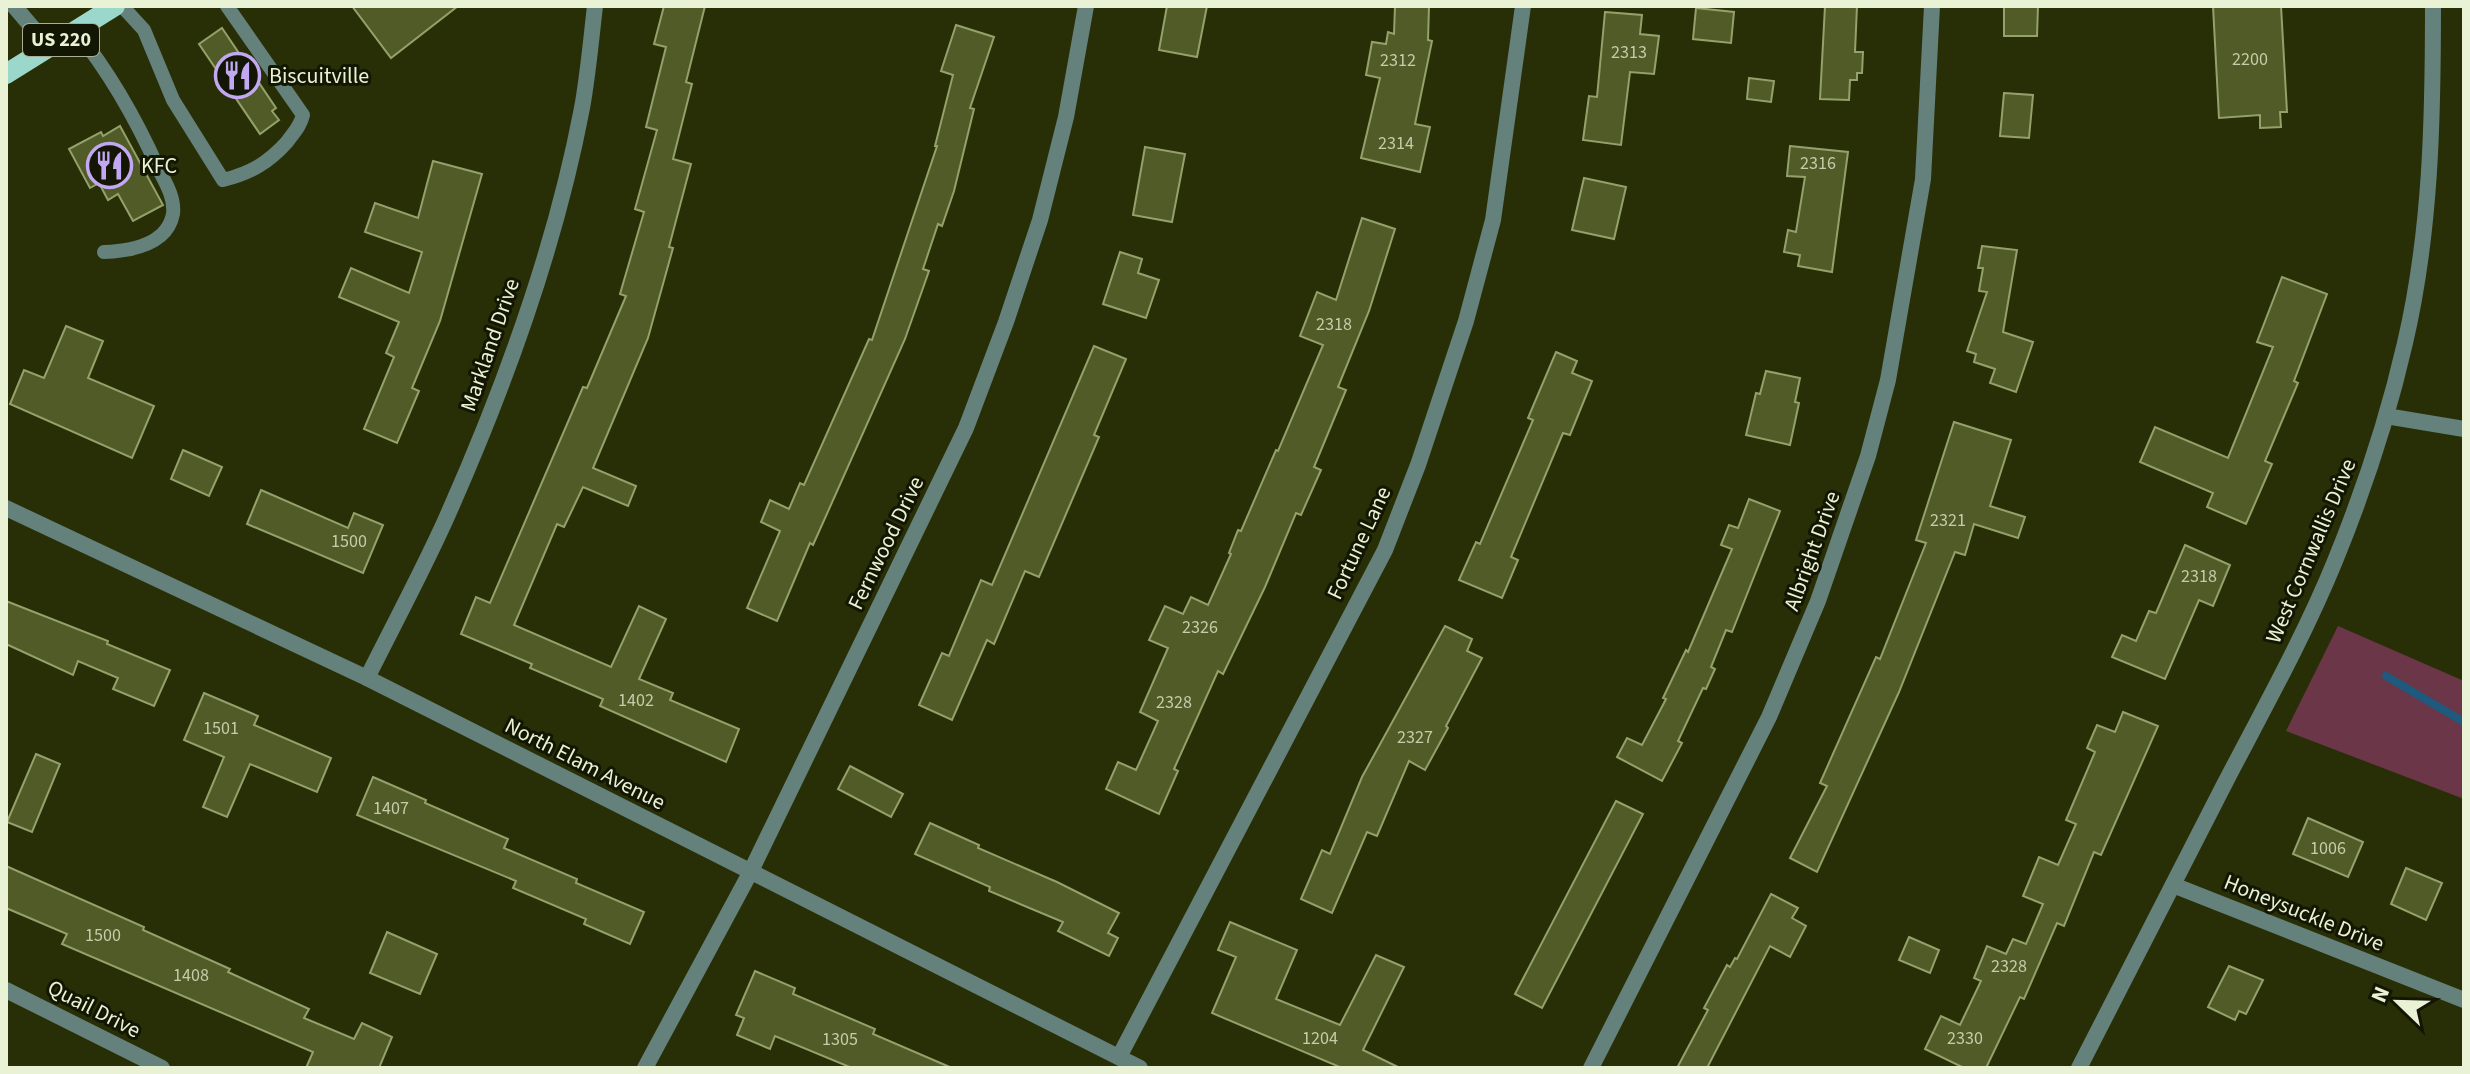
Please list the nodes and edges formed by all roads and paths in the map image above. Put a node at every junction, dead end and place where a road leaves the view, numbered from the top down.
1 (14, 6) edge
2 (115, 6) edge
3 (122, 6) edge
4 (227, 6) edge
5 (595, 6) edge
6 (1086, 6) edge
7 (1523, 6) edge
8 (1932, 6) edge
9 (2433, 6) edge
10 (76, 31) junction
11 (49, 47) junction
12 (6, 74) edge
13 (104, 252) dead end
14 (2386, 416) junction
15 (2464, 429) edge
16 (6, 508) edge
17 (367, 678) junction
18 (750, 873) junction
19 (2173, 885) junction
20 (6, 990) edge
21 (2464, 1000) edge
22 (1119, 1057) junction
23 (162, 1068) edge
24 (645, 1068) edge
25 (1140, 1068) edge
26 (1591, 1068) edge
27 (2079, 1068) edge

1 - 11 street
2 - 10 main road, US 220
3 - 4 lane
5 - 17 street, Markland Drive
6 - 18 street, Fernwood Drive
7 - 22 street, Fortune Lane
8 - 26 street, Albright Drive
9 - 14 street, West Cornwallis Drive
10 - 11 main road, US 220
10 - 13 lane
11 - 12 main road, US 220
14 - 15 street
14 - 19 street, West Cornwallis Drive
16 - 17 street, North Elam Avenue
17 - 18 street, North Elam Avenue
18 - 22 street, North Elam Avenue
18 - 24 street, Fernwood Drive
19 - 21 street, Honeysuckle Drive
19 - 27 street, West Cornwallis Drive
20 - 23 street, Quail Drive
22 - 25 street, North Elam Avenue

